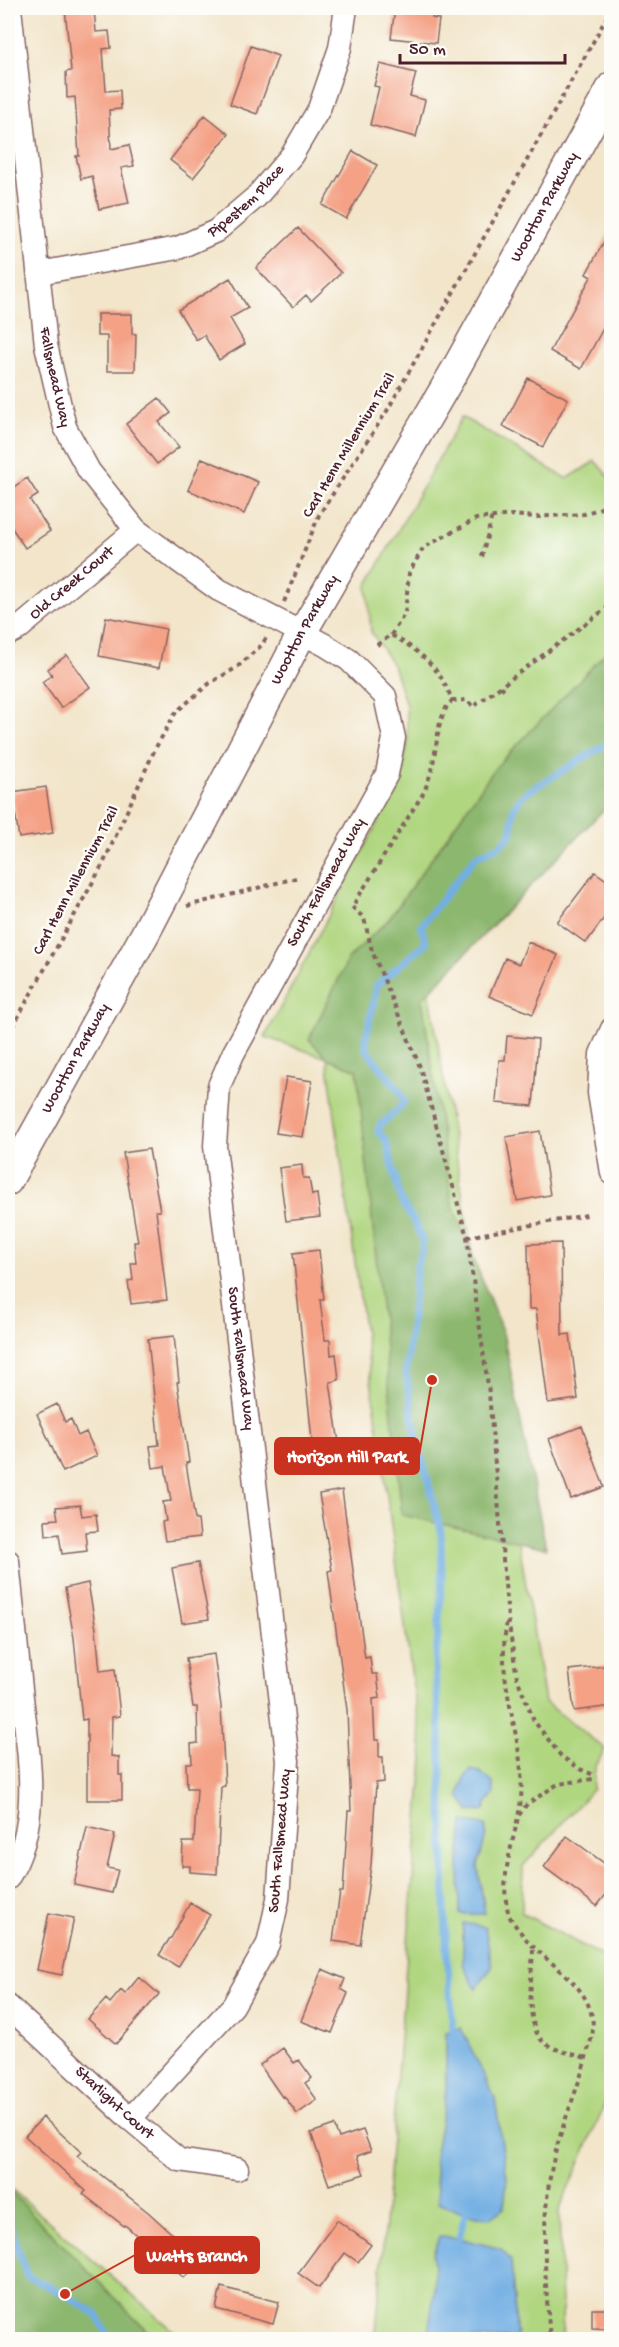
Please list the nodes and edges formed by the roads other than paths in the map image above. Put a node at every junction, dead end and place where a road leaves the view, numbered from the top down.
1 (10, 8) edge
2 (346, 8) edge
3 (612, 86) edge
4 (39, 273) junction
5 (136, 530) junction
6 (302, 633) junction
7 (8, 634) edge
8 (612, 1029) edge
9 (612, 1173) edge
10 (8, 1181) edge
11 (8, 1561) edge
12 (8, 1878) edge
13 (8, 2006) edge
14 (130, 2119) junction
15 (237, 2169) dead end

1 - 4 street, Fallsmead Way
2 - 4 street, Pipestem Place
3 - 6 main road, Wootton Parkway
4 - 5 street, Fallsmead Way
5 - 6 street, Fallsmead Way
5 - 7 street, Old Creek Court
6 - 10 main road, Wootton Parkway
6 - 14 street, South Fallsmead Way
8 - 9 street
11 - 12 street
13 - 14 street, Starlight Court
14 - 15 street, Starlight Court

